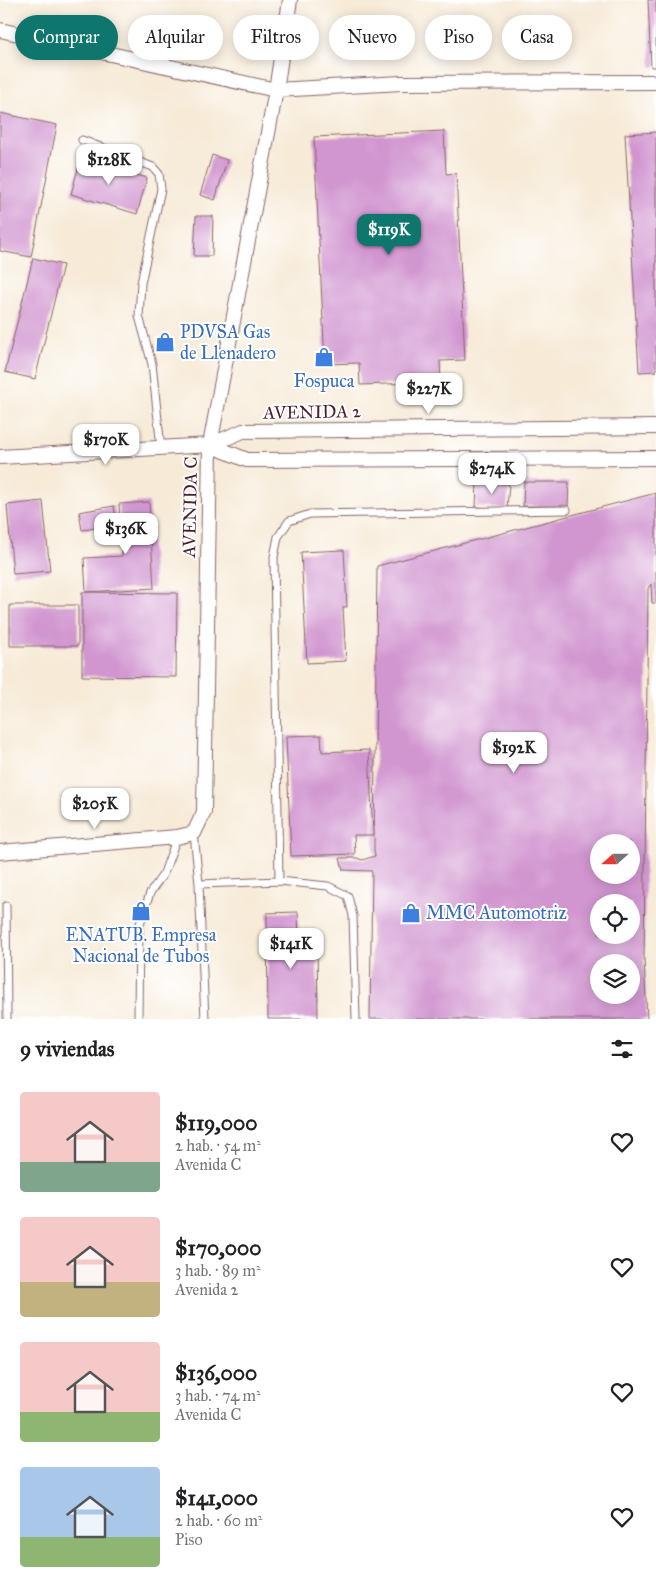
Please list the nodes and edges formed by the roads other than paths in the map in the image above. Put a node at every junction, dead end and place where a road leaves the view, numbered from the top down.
1 (290, 0) edge
2 (0, 30) edge
3 (656, 82) edge
4 (276, 90) junction
5 (82, 140) dead end
6 (656, 427) edge
7 (210, 445) junction
8 (161, 448) junction
9 (0, 458) edge
10 (656, 458) edge
11 (567, 510) dead end
12 (194, 833) junction
13 (177, 837) junction
14 (0, 852) edge
15 (279, 881) junction
16 (200, 884) junction
17 (6, 906) dead end
18 (7, 1019) edge
19 (138, 1019) edge
20 (205, 1019) edge
21 (356, 1019) edge

1 - 4 street, AVENIDA C
2 - 4 street
3 - 4 street
4 - 7 street, AVENIDA C
5 - 8 lane
6 - 7 street, AVENIDA 2
7 - 8 street, AVENIDA 2
7 - 10 street, AVENIDA 2
7 - 12 street, AVENIDA C
8 - 9 street, AVENIDA 2
11 - 15 lane
12 - 13 street
12 - 16 lane
13 - 14 street
13 - 19 lane
15 - 16 lane
15 - 21 lane
16 - 20 lane
17 - 18 lane

